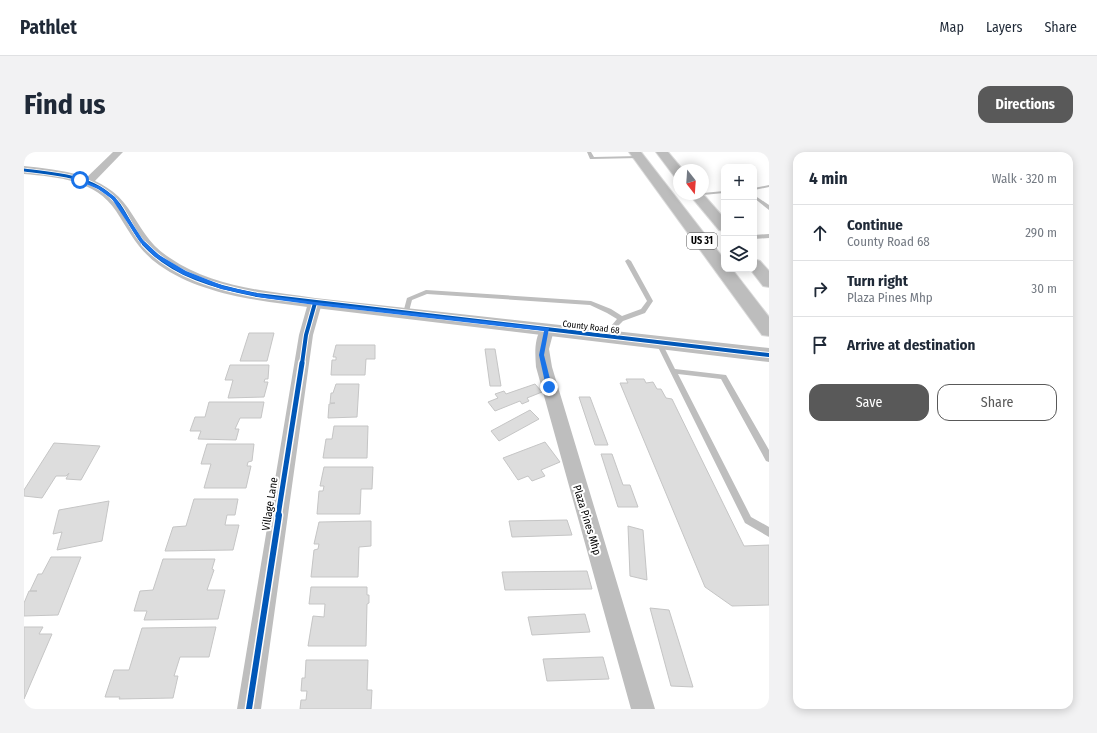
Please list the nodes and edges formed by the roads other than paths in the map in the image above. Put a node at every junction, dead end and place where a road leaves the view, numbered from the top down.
1 (118, 152) edge
2 (589, 152) edge
3 (665, 156) edge
4 (639, 157) edge
5 (673, 166) edge
6 (24, 170) edge
7 (87, 183) junction
8 (769, 186) edge
9 (757, 188) edge
10 (721, 192) edge
11 (709, 193) edge
12 (757, 198) edge
13 (701, 200) edge
14 (769, 208) edge
15 (721, 223) edge
16 (757, 236) edge
17 (769, 236) edge
18 (699, 237) junction
19 (721, 237) edge
20 (628, 261) dead end
21 (757, 268) edge
22 (769, 282) edge
23 (315, 303) junction
24 (406, 313) junction
25 (621, 319) junction
26 (547, 330) junction
27 (769, 330) edge
28 (616, 337) junction
29 (659, 343) junction
30 (769, 355) edge
31 (673, 371) junction
32 (769, 458) edge
33 (769, 532) edge
34 (248, 709) edge
35 (643, 709) edge

1 - 7 street
2 - 4 lane
3 - 4 main road
3 - 5 main road
4 - 18 main road, US 31
6 - 7 street, County Road 68
7 - 23 street, County Road 68
8 - 9 lane
10 - 11 lane
12 - 14 lane
13 - 15 main road, US 31
16 - 17 lane
18 - 19 main road
18 - 27 main road, US 31
20 - 25 lane
21 - 22 main road
23 - 24 street, County Road 68
23 - 34 street, Village Lane
24 - 25 lane
24 - 26 street, County Road 68
25 - 28 lane
26 - 28 street, County Road 68
26 - 35 street, Plaza Pines Mhp
28 - 29 street, County Road 68
29 - 30 street, County Road 68
29 - 31 lane
31 - 32 lane
31 - 33 lane

